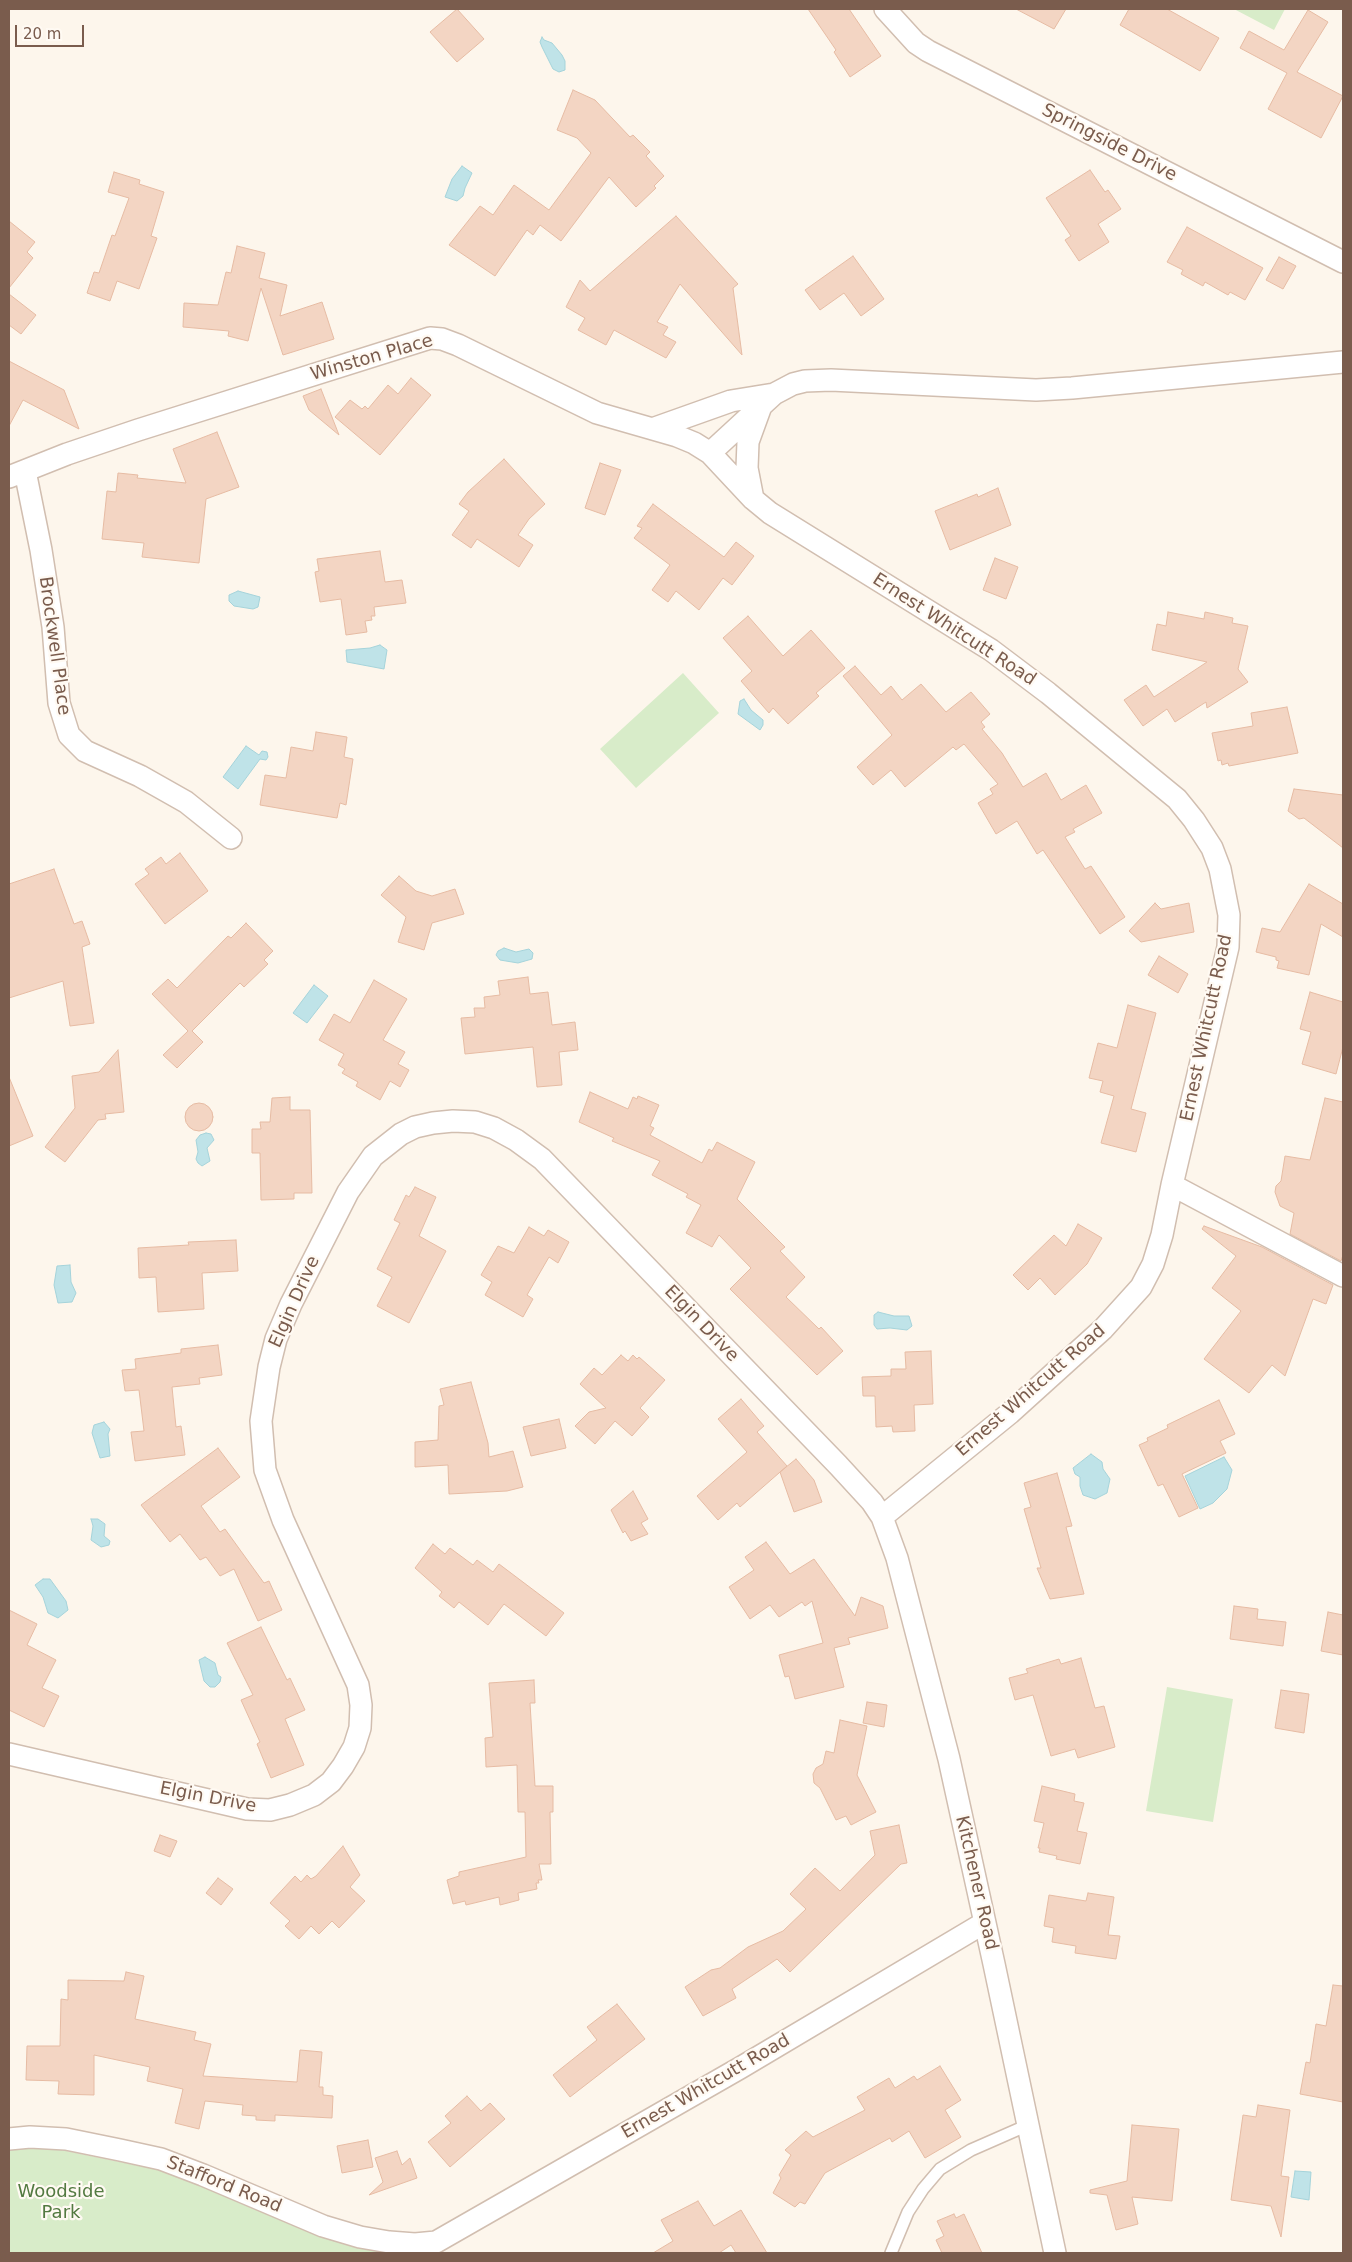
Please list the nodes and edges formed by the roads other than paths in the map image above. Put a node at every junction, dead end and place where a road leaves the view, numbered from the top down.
1 (885, 9) edge
2 (1343, 262) edge
3 (1343, 362) edge
4 (768, 399) junction
5 (655, 428) junction
6 (710, 453) junction
7 (17, 474) edge
8 (753, 500) junction
9 (231, 838) dead end
10 (1172, 1185) junction
11 (1343, 1276) edge
12 (882, 1517) junction
13 (9, 1754) edge
14 (984, 1923) junction
15 (1028, 2125) junction
16 (9, 2139) edge
17 (438, 2248) edge
18 (891, 2253) edge
19 (1054, 2253) edge

1 - 2 street, Springside Drive
3 - 4 street
4 - 5 street
4 - 6 street
4 - 8 street
5 - 6 street, Winston Place
5 - 7 street, Winston Place
6 - 8 street, Ernest Whitcutt Road
7 - 9 street, Brockwell Place
8 - 10 street, Ernest Whitcutt Road
10 - 11 street
10 - 12 street, Ernest Whitcutt Road
12 - 13 street, Elgin Drive
12 - 14 street, Kitchener Road
14 - 15 street, Kitchener Road
14 - 17 street, Ernest Whitcutt Road
15 - 18 lane
15 - 19 street, Kitchener Road
16 - 17 street, Stafford Road

